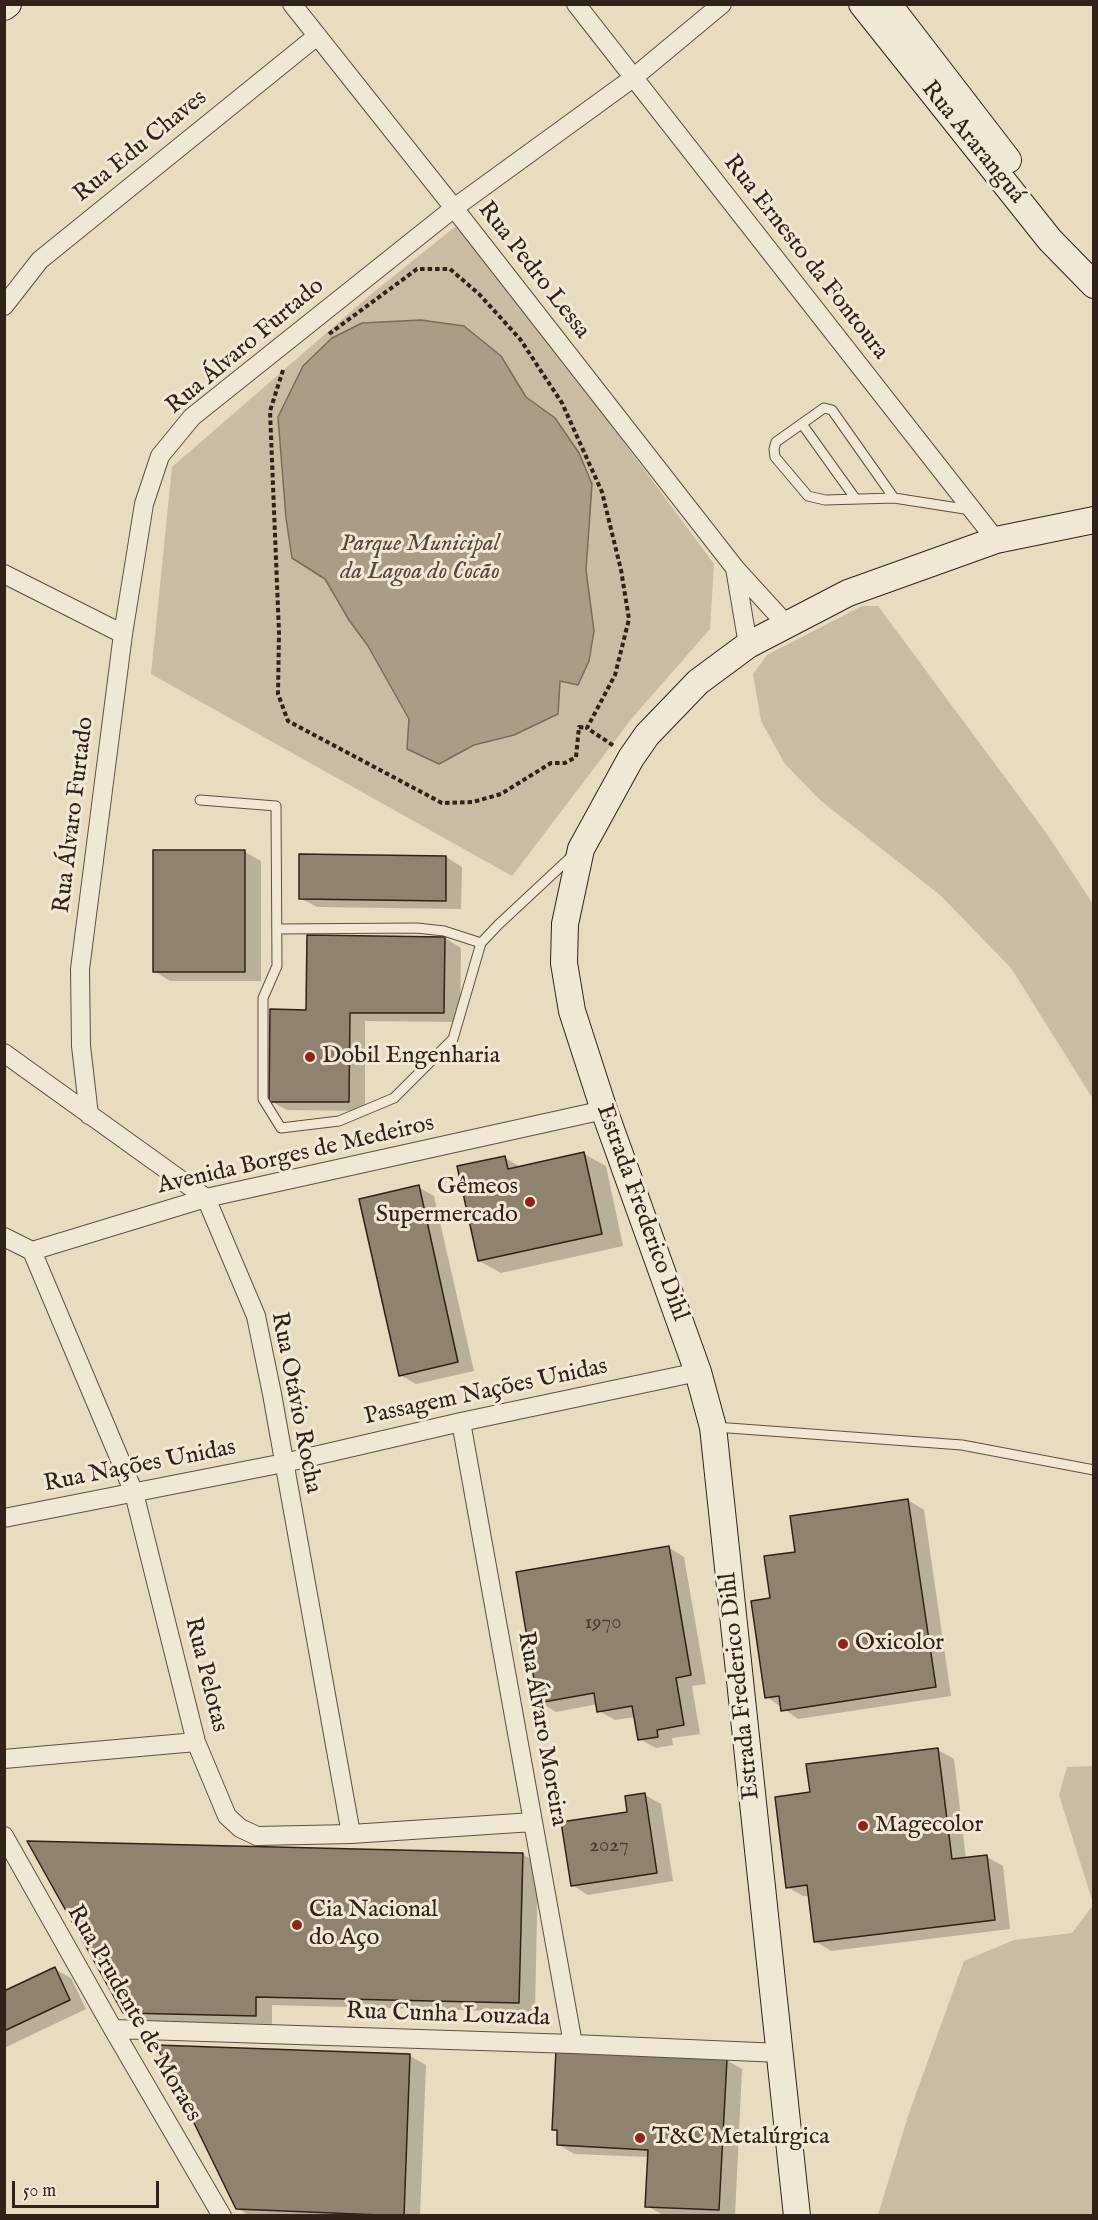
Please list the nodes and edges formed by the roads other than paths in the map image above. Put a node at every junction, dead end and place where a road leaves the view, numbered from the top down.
1 (292, 4) edge
2 (576, 4) edge
3 (722, 4) edge
4 (862, 4) edge
5 (888, 4) edge
6 (317, 36) junction
7 (633, 78) junction
8 (454, 208) junction
9 (1090, 281) edge
10 (4, 306) edge
11 (802, 424) junction
12 (855, 498) junction
13 (894, 498) junction
14 (973, 511) junction
15 (1094, 520) edge
16 (996, 540) junction
17 (735, 568) junction
18 (4, 574) edge
19 (786, 624) junction
20 (123, 633) junction
21 (748, 645) junction
22 (200, 800) dead end
23 (581, 849) junction
24 (277, 929) junction
25 (481, 943) junction
26 (4, 1053) edge
27 (604, 1110) junction
28 (89, 1115) junction
29 (206, 1198) junction
30 (4, 1237) edge
31 (32, 1251) junction
32 (698, 1372) junction
33 (461, 1422) junction
34 (713, 1427) junction
35 (284, 1463) junction
36 (1093, 1471) edge
37 (134, 1493) junction
38 (4, 1518) edge
39 (196, 1742) junction
40 (4, 1759) edge
41 (533, 1822) junction
42 (351, 1833) junction
43 (4, 1836) edge
44 (113, 2029) junction
45 (573, 2044) junction
46 (781, 2053) junction
47 (799, 2214) edge
48 (222, 2216) edge

1 - 6 street, Rua Pedro Lessa
2 - 7 street, Rua Ernesto da Fontoura
3 - 7 street, Rua Álvaro Furtado
4 - 9 main road, Rua Araranguá
5 - 9 main road, Rua Araranguá
6 - 8 street, Rua Pedro Lessa
6 - 10 street, Rua Edu Chaves
7 - 8 street, Rua Álvaro Furtado
7 - 14 street, Rua Ernesto da Fontoura
8 - 17 street, Rua Pedro Lessa
8 - 20 street, Rua Álvaro Furtado
11 - 12 lane
11 - 12 lane
11 - 13 lane
12 - 13 lane
13 - 14 lane
14 - 16 street, Rua Ernesto da Fontoura
15 - 16 main road, Estrada Frederico Dihl
16 - 19 main road, Estrada Frederico Dihl
17 - 19 street, Rua Pedro Lessa
17 - 21 street, Rua Pedro Lessa
18 - 20 street
19 - 21 main road, Estrada Frederico Dihl
20 - 28 street, Rua Álvaro Furtado
21 - 23 main road, Estrada Frederico Dihl
22 - 24 lane
23 - 25 lane
23 - 27 main road, Estrada Frederico Dihl
24 - 25 lane
24 - 25 lane
26 - 28 street
27 - 29 street, Avenida Borges de Medeiros
27 - 32 main road, Estrada Frederico Dihl
28 - 29 street
29 - 31 street, Avenida Borges de Medeiros
29 - 35 street, Rua Otávio Rocha
30 - 31 street
31 - 37 street, Rua Pelotas
32 - 33 street, Passagem Nações Unidas
32 - 34 main road, Estrada Frederico Dihl
33 - 35 street, Passagem Nações Unidas
33 - 41 street, Rua Álvaro Moreira
34 - 36 lane
34 - 46 main road, Estrada Frederico Dihl
35 - 37 street, Rua Nações Unidas
35 - 42 street, Rua Otávio Rocha
37 - 38 street, Rua Nações Unidas
37 - 39 street, Rua Pelotas
39 - 40 street
39 - 42 street, Rua Pelotas
41 - 42 street, Rua Pelotas
41 - 45 street, Rua Álvaro Moreira
43 - 44 street, Rua Prudente de Moraes
44 - 45 street, Rua Cunha Louzada
44 - 48 street, Rua Prudente de Moraes
45 - 46 street, Rua Cunha Louzada
46 - 47 main road, Estrada Frederico Dihl

